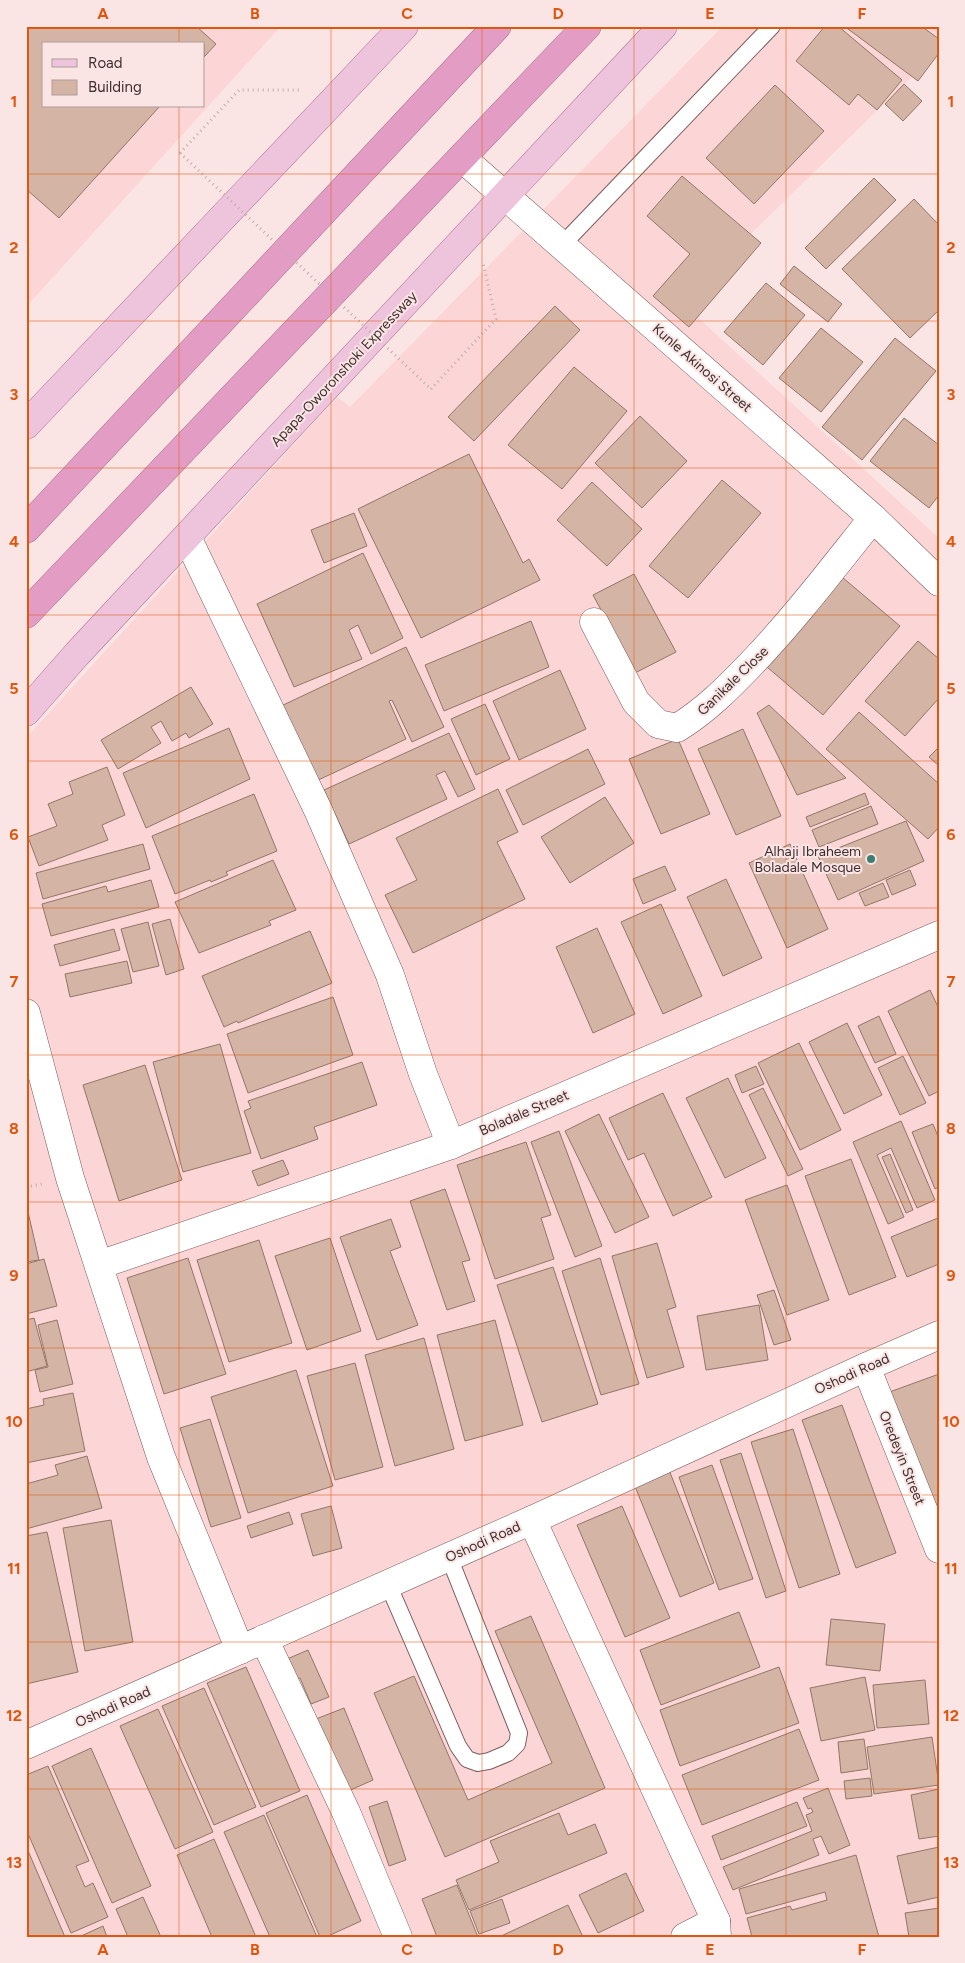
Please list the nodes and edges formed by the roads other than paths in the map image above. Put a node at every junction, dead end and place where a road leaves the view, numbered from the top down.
1 (404, 26) edge
2 (497, 26) edge
3 (587, 26) edge
4 (663, 26) edge
5 (772, 26) edge
6 (462, 158) junction
7 (505, 195) junction
8 (562, 245) junction
9 (26, 425) edge
10 (873, 518) junction
11 (26, 530) edge
12 (187, 537) junction
13 (939, 582) edge
14 (26, 614) edge
15 (594, 622) dead end
16 (26, 712) edge
17 (939, 935) edge
18 (26, 1013) edge
19 (451, 1145) junction
20 (99, 1266) junction
21 (939, 1335) edge
22 (866, 1367) junction
23 (532, 1520) junction
24 (939, 1549) edge
25 (450, 1557) junction
26 (388, 1584) junction
27 (252, 1644) junction
28 (26, 1746) edge
29 (717, 1929) edge
30 (398, 1937) edge
31 (685, 1937) edge

1 - 9 main road
2 - 11 highway
3 - 6 highway
4 - 7 main road, Apapa-Oworonshoki Expressway
5 - 8 lane
6 - 7 street, Kunle Akinosi Street
6 - 14 highway
7 - 8 street, Kunle Akinosi Street
7 - 12 main road, Apapa-Oworonshoki Expressway
8 - 10 street, Kunle Akinosi Street
10 - 13 street, Kunle Akinosi Street
10 - 15 street, Ganikale Close
12 - 16 main road, Apapa-Oworonshoki Expressway
12 - 19 street
17 - 19 street, Boladale Street
18 - 20 street
19 - 20 street, Boladale Street
20 - 27 street
21 - 22 street, Oshodi Road
22 - 23 street, Oshodi Road
22 - 24 street, Oredeyin Street
23 - 25 street, Oshodi Road
23 - 29 street
25 - 26 street, Oshodi Road
25 - 26 lane
26 - 27 street, Oshodi Road
27 - 28 street, Oshodi Road
27 - 30 street
29 - 31 street

